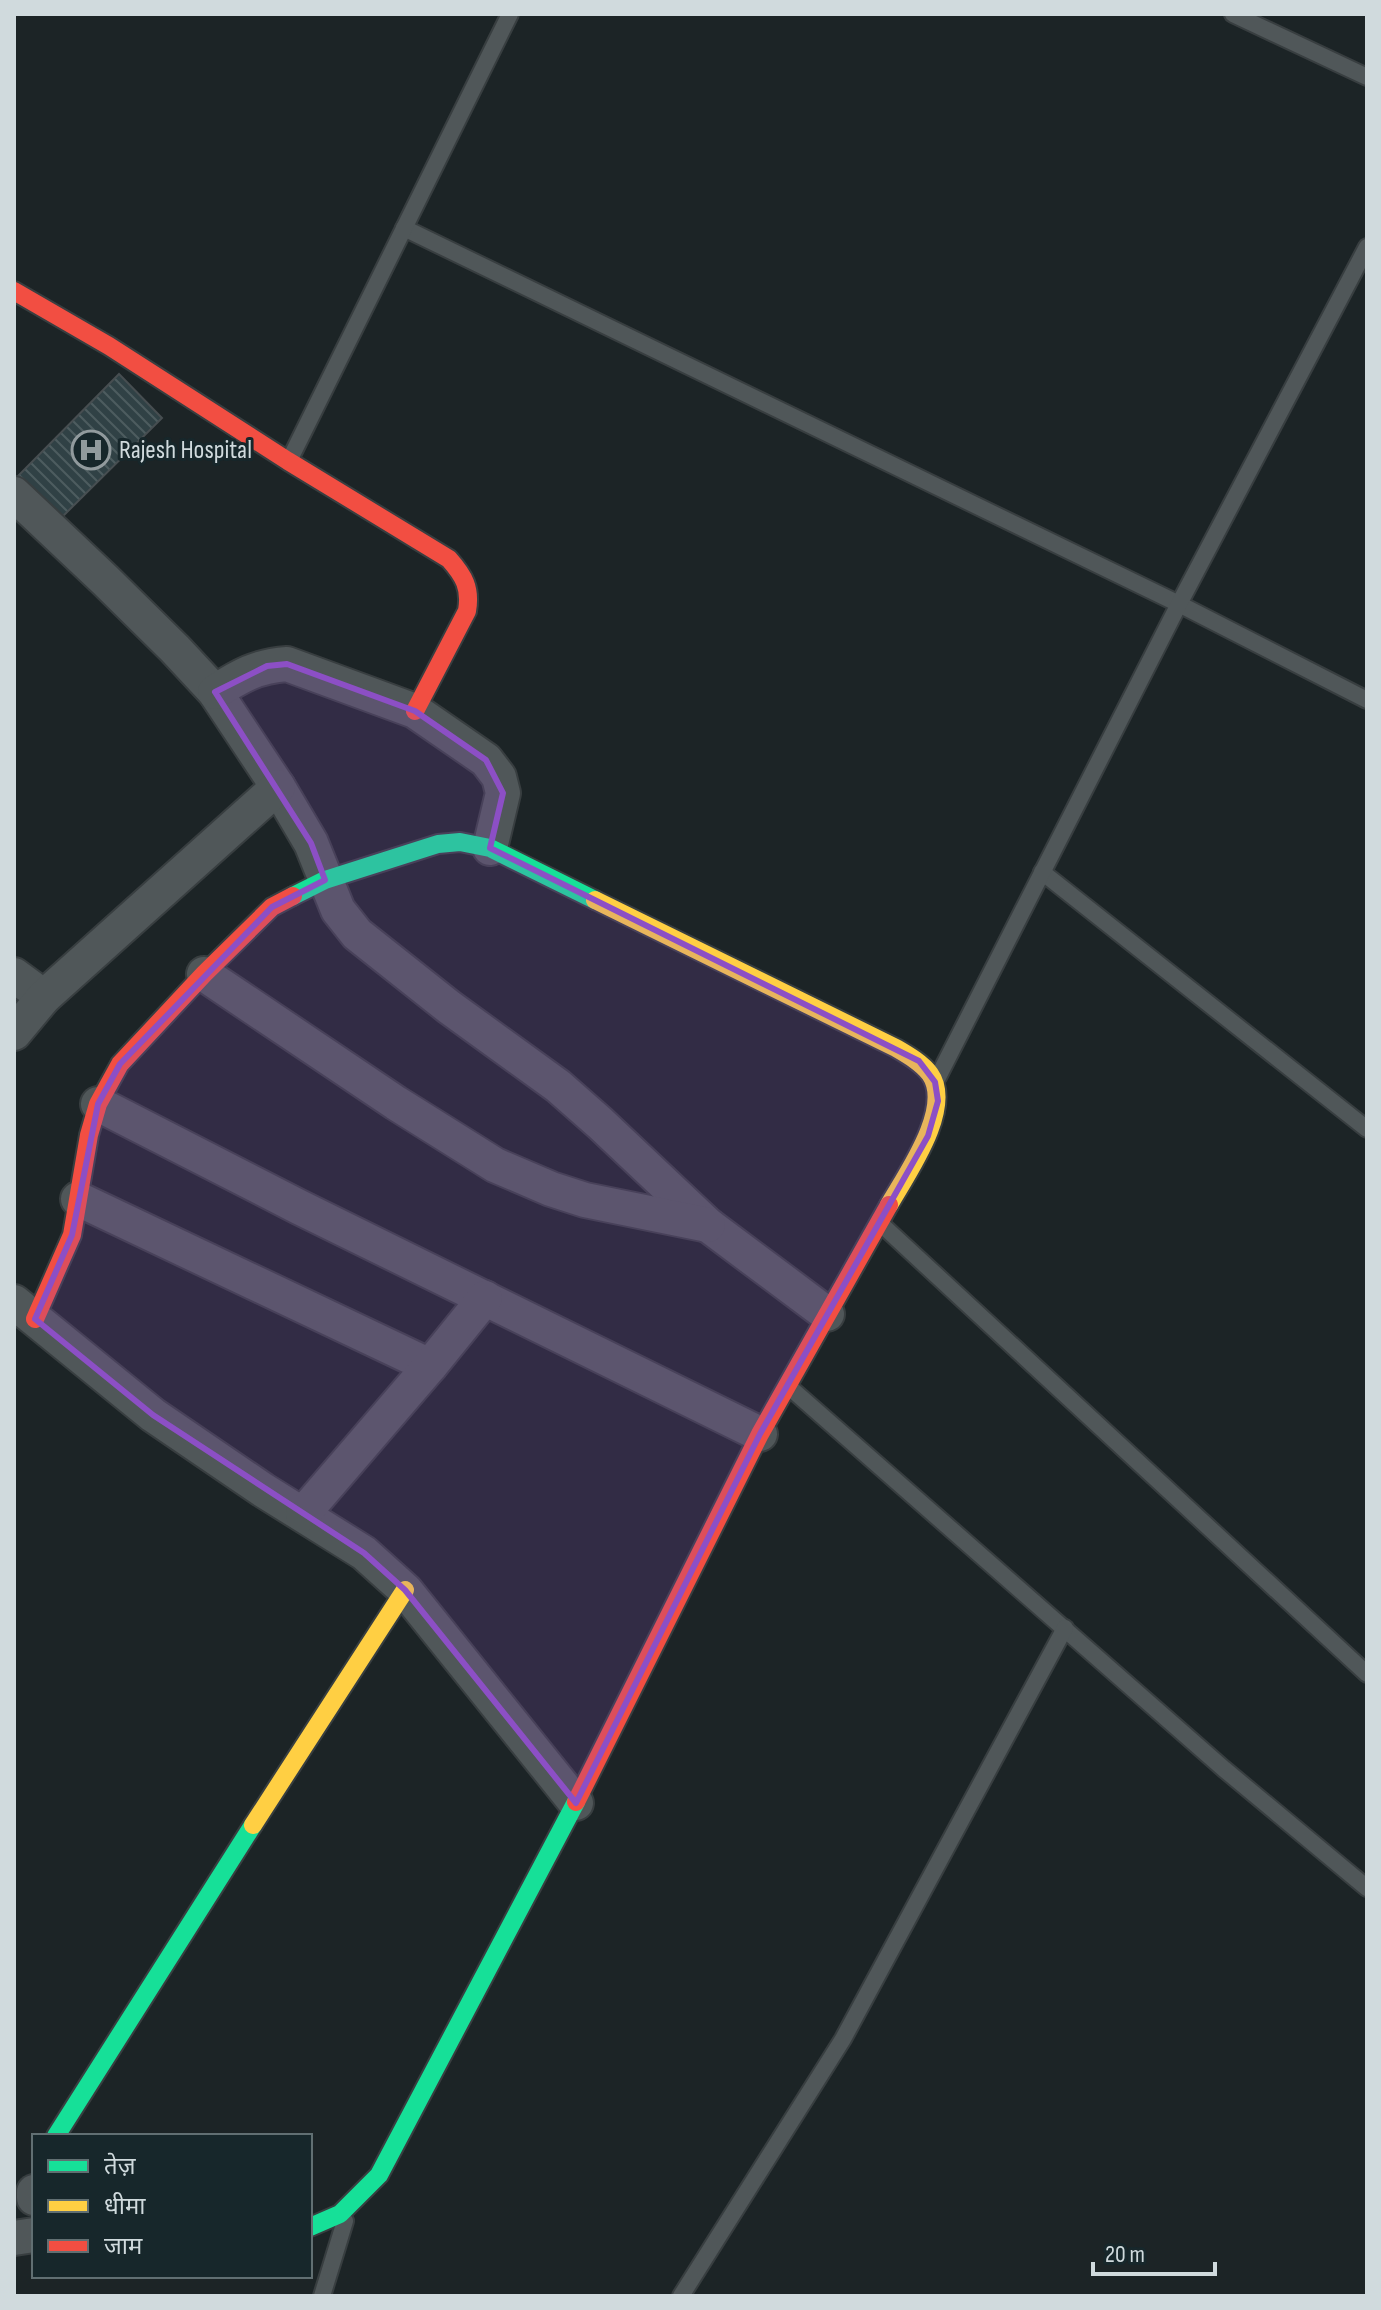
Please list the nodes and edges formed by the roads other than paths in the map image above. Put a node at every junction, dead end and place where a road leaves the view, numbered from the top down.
1 (510, 14) edge
2 (1233, 14) edge
3 (1367, 77) edge
4 (404, 228) junction
5 (1367, 247) edge
6 (14, 291) edge
7 (288, 461) junction
8 (14, 494) edge
9 (1179, 604) junction
10 (215, 692) junction
11 (1367, 700) edge
12 (415, 711) junction
13 (278, 787) junction
14 (490, 848) junction
15 (1042, 872) junction
16 (325, 880) junction
17 (204, 974) junction
18 (14, 975) edge
19 (44, 997) junction
20 (14, 1033) edge
21 (935, 1082) junction
22 (98, 1104) junction
23 (1367, 1129) edge
24 (78, 1199) junction
25 (879, 1222) junction
26 (708, 1225) junction
27 (485, 1298) junction
28 (25, 1311) edge
29 (827, 1314) junction
30 (430, 1366) junction
31 (787, 1385) junction
32 (760, 1434) junction
33 (303, 1514) junction
34 (405, 1590) junction
35 (1065, 1628) junction
36 (1367, 1674) edge
37 (576, 1803) junction
38 (1367, 1888) edge
39 (57, 2134) edge
40 (349, 2208) junction
41 (312, 2227) edge
42 (322, 2296) edge
43 (681, 2296) edge

1 - 4 lane
2 - 3 lane
4 - 7 lane
4 - 9 lane
5 - 9 lane
6 - 7 street
7 - 12 street
8 - 10 street
9 - 11 lane
9 - 15 lane
10 - 12 street
10 - 13 street
12 - 14 street
13 - 16 street
13 - 19 street
14 - 16 street
14 - 21 street
15 - 21 lane
15 - 23 lane
16 - 17 street
16 - 26 street
17 - 22 street
17 - 26 street
18 - 19 street
19 - 20 street
21 - 25 street
22 - 24 street
22 - 27 street
24 - 28 street
24 - 30 street
25 - 29 street
25 - 36 lane
26 - 29 street
27 - 30 street
27 - 32 street
28 - 33 street
29 - 31 street
30 - 33 street
31 - 32 street
31 - 35 lane
32 - 37 street
33 - 34 street
34 - 37 street
34 - 39 street
35 - 38 lane
35 - 43 lane
37 - 40 street
40 - 41 street
40 - 42 lane

